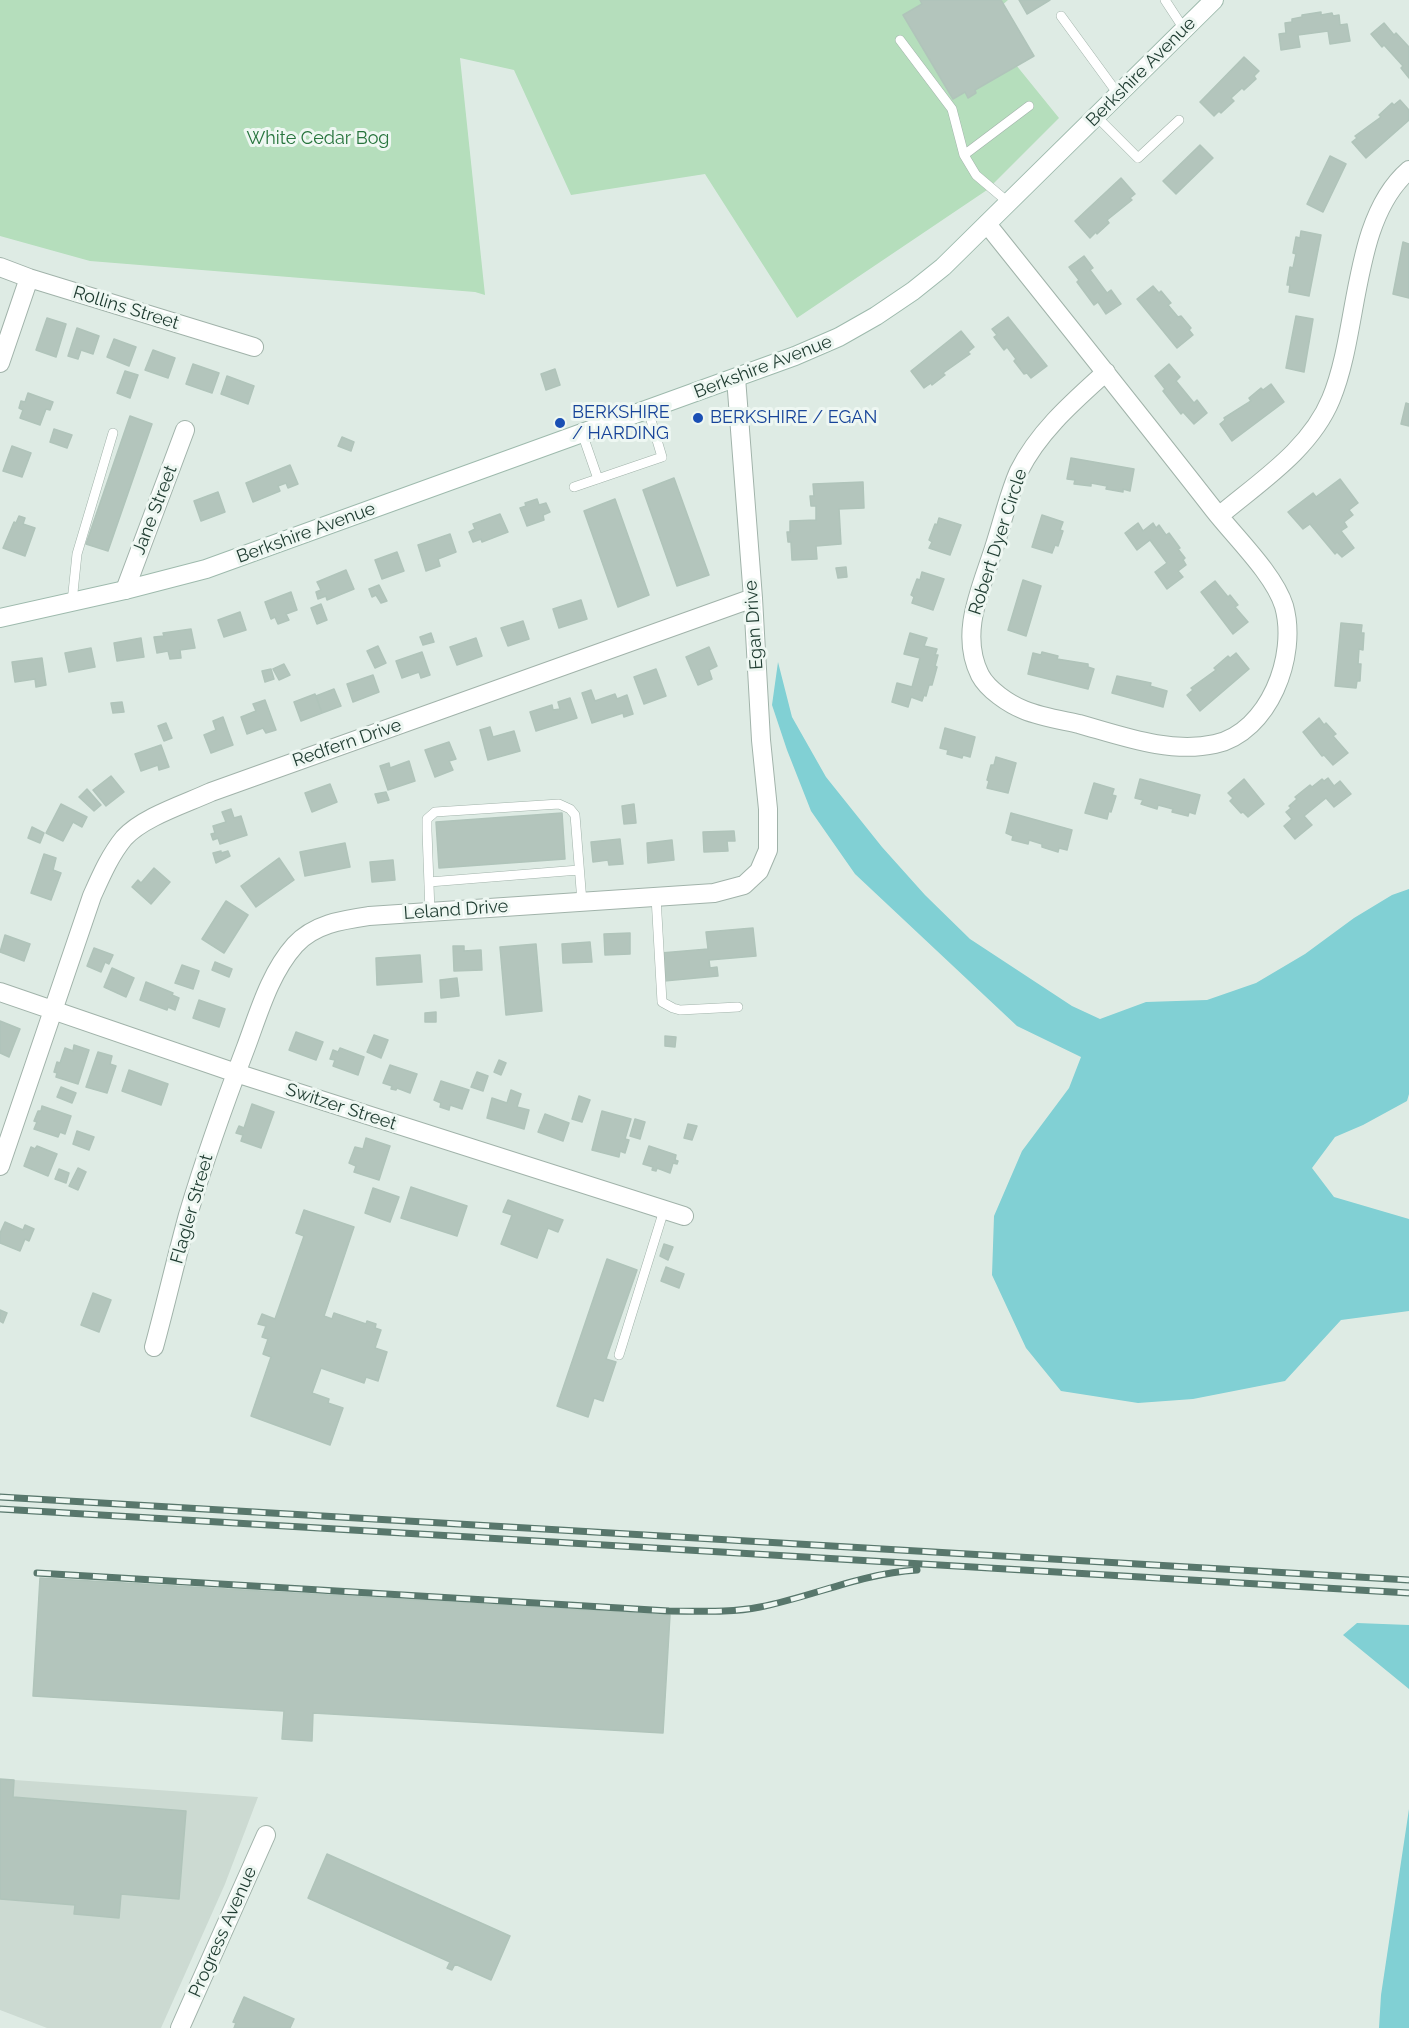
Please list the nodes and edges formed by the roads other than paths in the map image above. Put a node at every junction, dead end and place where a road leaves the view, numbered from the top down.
1 (1165, 0) edge
2 (1214, 0) edge
3 (1061, 16) dead end
4 (1184, 29) junction
5 (900, 40) dead end
6 (1118, 94) junction
7 (1029, 106) dead end
8 (1097, 117) junction
9 (1179, 120) dead end
10 (964, 155) junction
11 (1409, 170) edge
12 (1009, 203) junction
13 (987, 224) junction
14 (0, 267) edge
15 (29, 278) junction
16 (254, 347) dead end
17 (0, 363) edge
18 (1106, 372) junction
19 (736, 378) junction
20 (648, 410) junction
21 (185, 430) dead end
22 (113, 433) dead end
23 (582, 433) junction
24 (598, 479) junction
25 (574, 488) dead end
26 (1218, 516) junction
27 (124, 590) junction
28 (753, 598) junction
29 (72, 602) junction
30 (0, 618) edge
31 (579, 870) junction
32 (759, 871) joint
33 (429, 882) junction
34 (656, 897) junction
35 (582, 902) junction
36 (430, 912) junction
37 (0, 992) edge
38 (738, 1006) dead end
39 (53, 1010) junction
40 (236, 1073) junction
41 (0, 1166) edge
42 (664, 1210) junction
43 (684, 1216) dead end
44 (154, 1347) dead end
45 (619, 1355) dead end
46 (266, 1835) dead end
47 (180, 2028) edge

1 - 4 lane
2 - 4 street, Berkshire Avenue
3 - 6 lane
4 - 6 street, Berkshire Avenue
5 - 10 lane
6 - 8 street, Berkshire Avenue
7 - 10 lane
8 - 9 lane
8 - 12 street, Berkshire Avenue
10 - 12 lane
11 - 26 street
12 - 13 street, Berkshire Avenue
13 - 18 street, Robert Dyer Circle
13 - 19 street, Berkshire Avenue
14 - 15 street, Rollins Street
15 - 16 street, Rollins Street
15 - 17 street
18 - 26 street, Robert Dyer Circle
18 - 26 street, Robert Dyer Circle
19 - 20 street, Berkshire Avenue
19 - 28 street, Egan Drive
20 - 23 street, Berkshire Avenue
20 - 24 lane
21 - 27 street, Jane Street
22 - 29 lane
23 - 24 lane
23 - 27 street, Berkshire Avenue
24 - 25 lane
27 - 29 street, Berkshire Avenue
28 - 32 street, Egan Drive
28 - 39 street, Redfern Drive
29 - 30 street, Berkshire Avenue
31 - 33 lane
31 - 33 lane
31 - 35 lane
32 - 34 street, Leland Drive
33 - 36 lane
34 - 35 street, Leland Drive
34 - 38 lane
35 - 36 street, Leland Drive
36 - 40 street, Leland Drive
37 - 39 street, Switzer Street
39 - 40 street, Switzer Street
39 - 41 street, Redfern Drive
40 - 42 street, Switzer Street
40 - 44 street, Flagler Street
42 - 43 street, Switzer Street
42 - 45 lane
46 - 47 street, Progress Avenue

